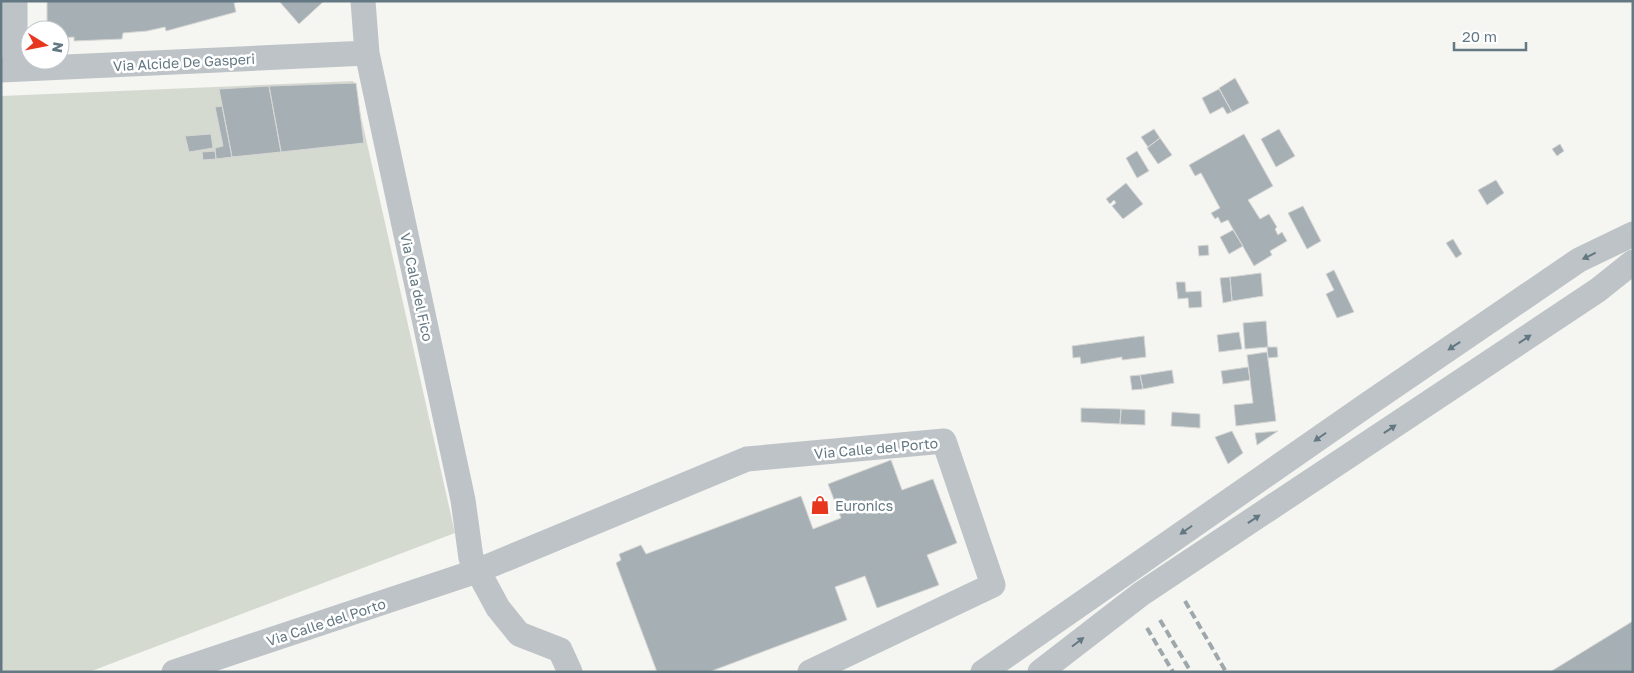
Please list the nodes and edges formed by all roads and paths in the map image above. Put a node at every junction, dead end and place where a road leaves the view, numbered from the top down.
1 (15, 1) edge
2 (363, 1) edge
3 (367, 54) junction
4 (8, 70) edge
5 (1633, 234) edge
6 (1633, 262) edge
7 (477, 571) junction
8 (174, 672) edge
9 (570, 672) edge
10 (810, 672) edge
11 (984, 672) edge
12 (1040, 672) edge

1 - 4 street
2 - 3 street, Via Cala del Fico
3 - 4 street, Via Alcide De Gasperi
3 - 7 street, Via Cala del Fico
5 -> 11 street
12 -> 6 street
7 - 8 street, Via Calle del Porto
7 - 9 street
7 - 10 street, Via Calle del Porto

